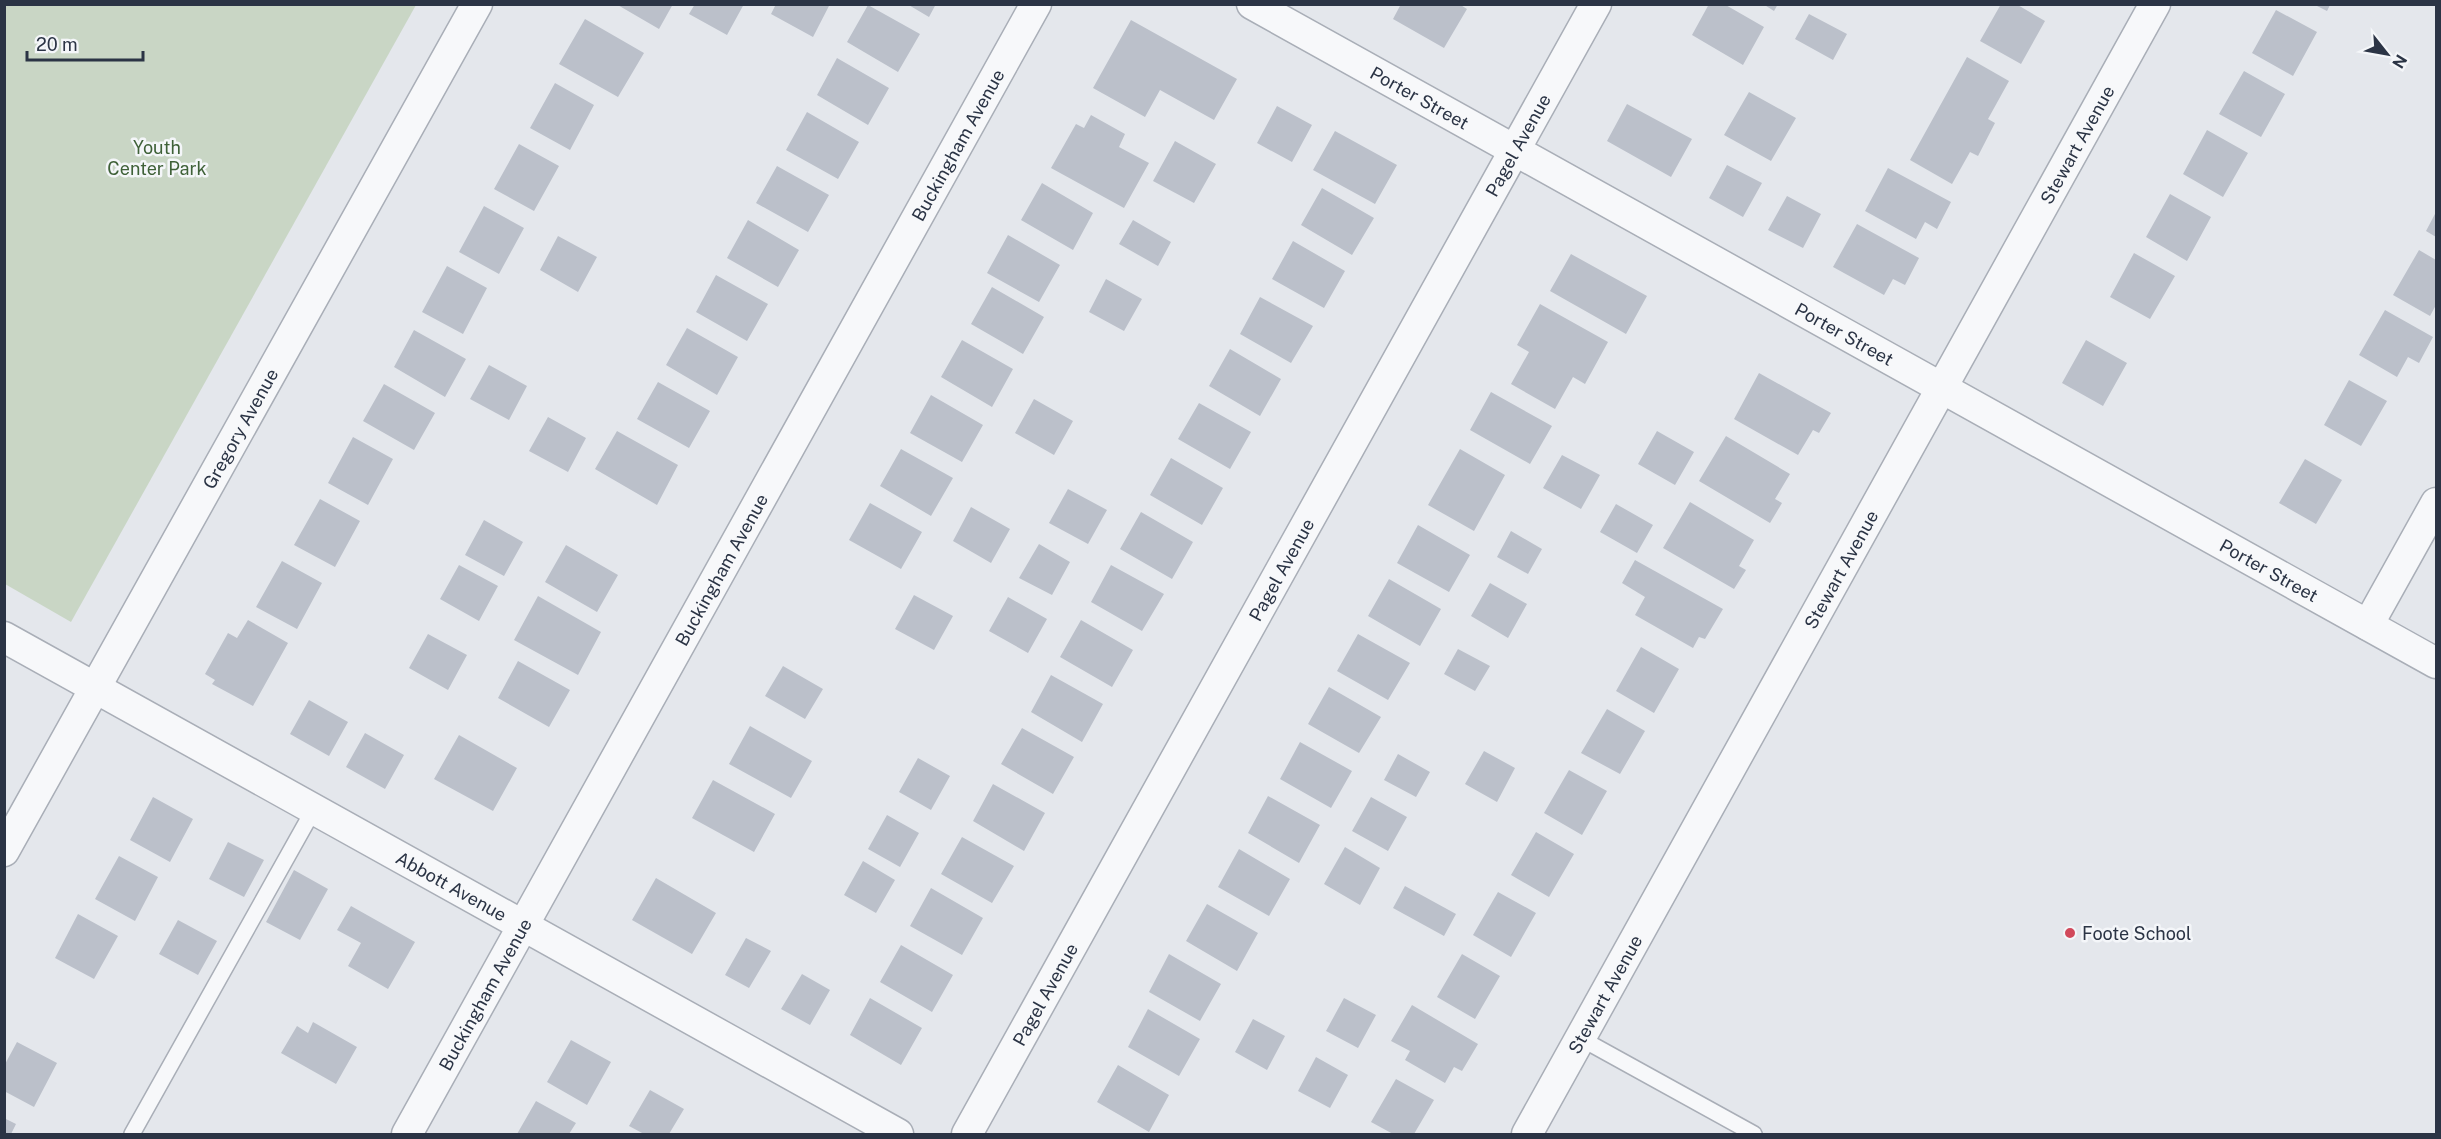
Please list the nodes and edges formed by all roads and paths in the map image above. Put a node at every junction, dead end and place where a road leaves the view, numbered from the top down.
1 (477, 4) edge
2 (1036, 4) edge
3 (1252, 4) edge
4 (1596, 4) edge
5 (2155, 4) edge
6 (1514, 152) junction
7 (1942, 388) junction
8 (2436, 503) edge
9 (2368, 625) junction
10 (4, 637) edge
11 (2436, 663) edge
12 (96, 687) junction
13 (314, 809) junction
14 (4, 851) edge
15 (524, 925) junction
16 (1580, 1038) junction
17 (132, 1134) edge
18 (407, 1134) edge
19 (898, 1134) edge
20 (967, 1134) edge
21 (1527, 1134) edge
22 (1754, 1134) edge

1 - 12 street, Gregory Avenue
2 - 15 street, Buckingham Avenue
3 - 6 street, Porter Street
4 - 6 street, Pagel Avenue
5 - 7 street, Stewart Avenue
6 - 7 street, Porter Street
6 - 20 street, Pagel Avenue
7 - 9 street, Porter Street
7 - 16 street, Stewart Avenue
8 - 9 street
9 - 11 street, Porter Street
10 - 12 street, Abbott Avenue
12 - 13 street, Abbott Avenue
12 - 14 street, Gregory Avenue
13 - 15 street, Abbott Avenue
13 - 17 lane
15 - 18 street, Buckingham Avenue
15 - 19 street, Abbott Avenue
16 - 21 street, Stewart Avenue
16 - 22 lane

